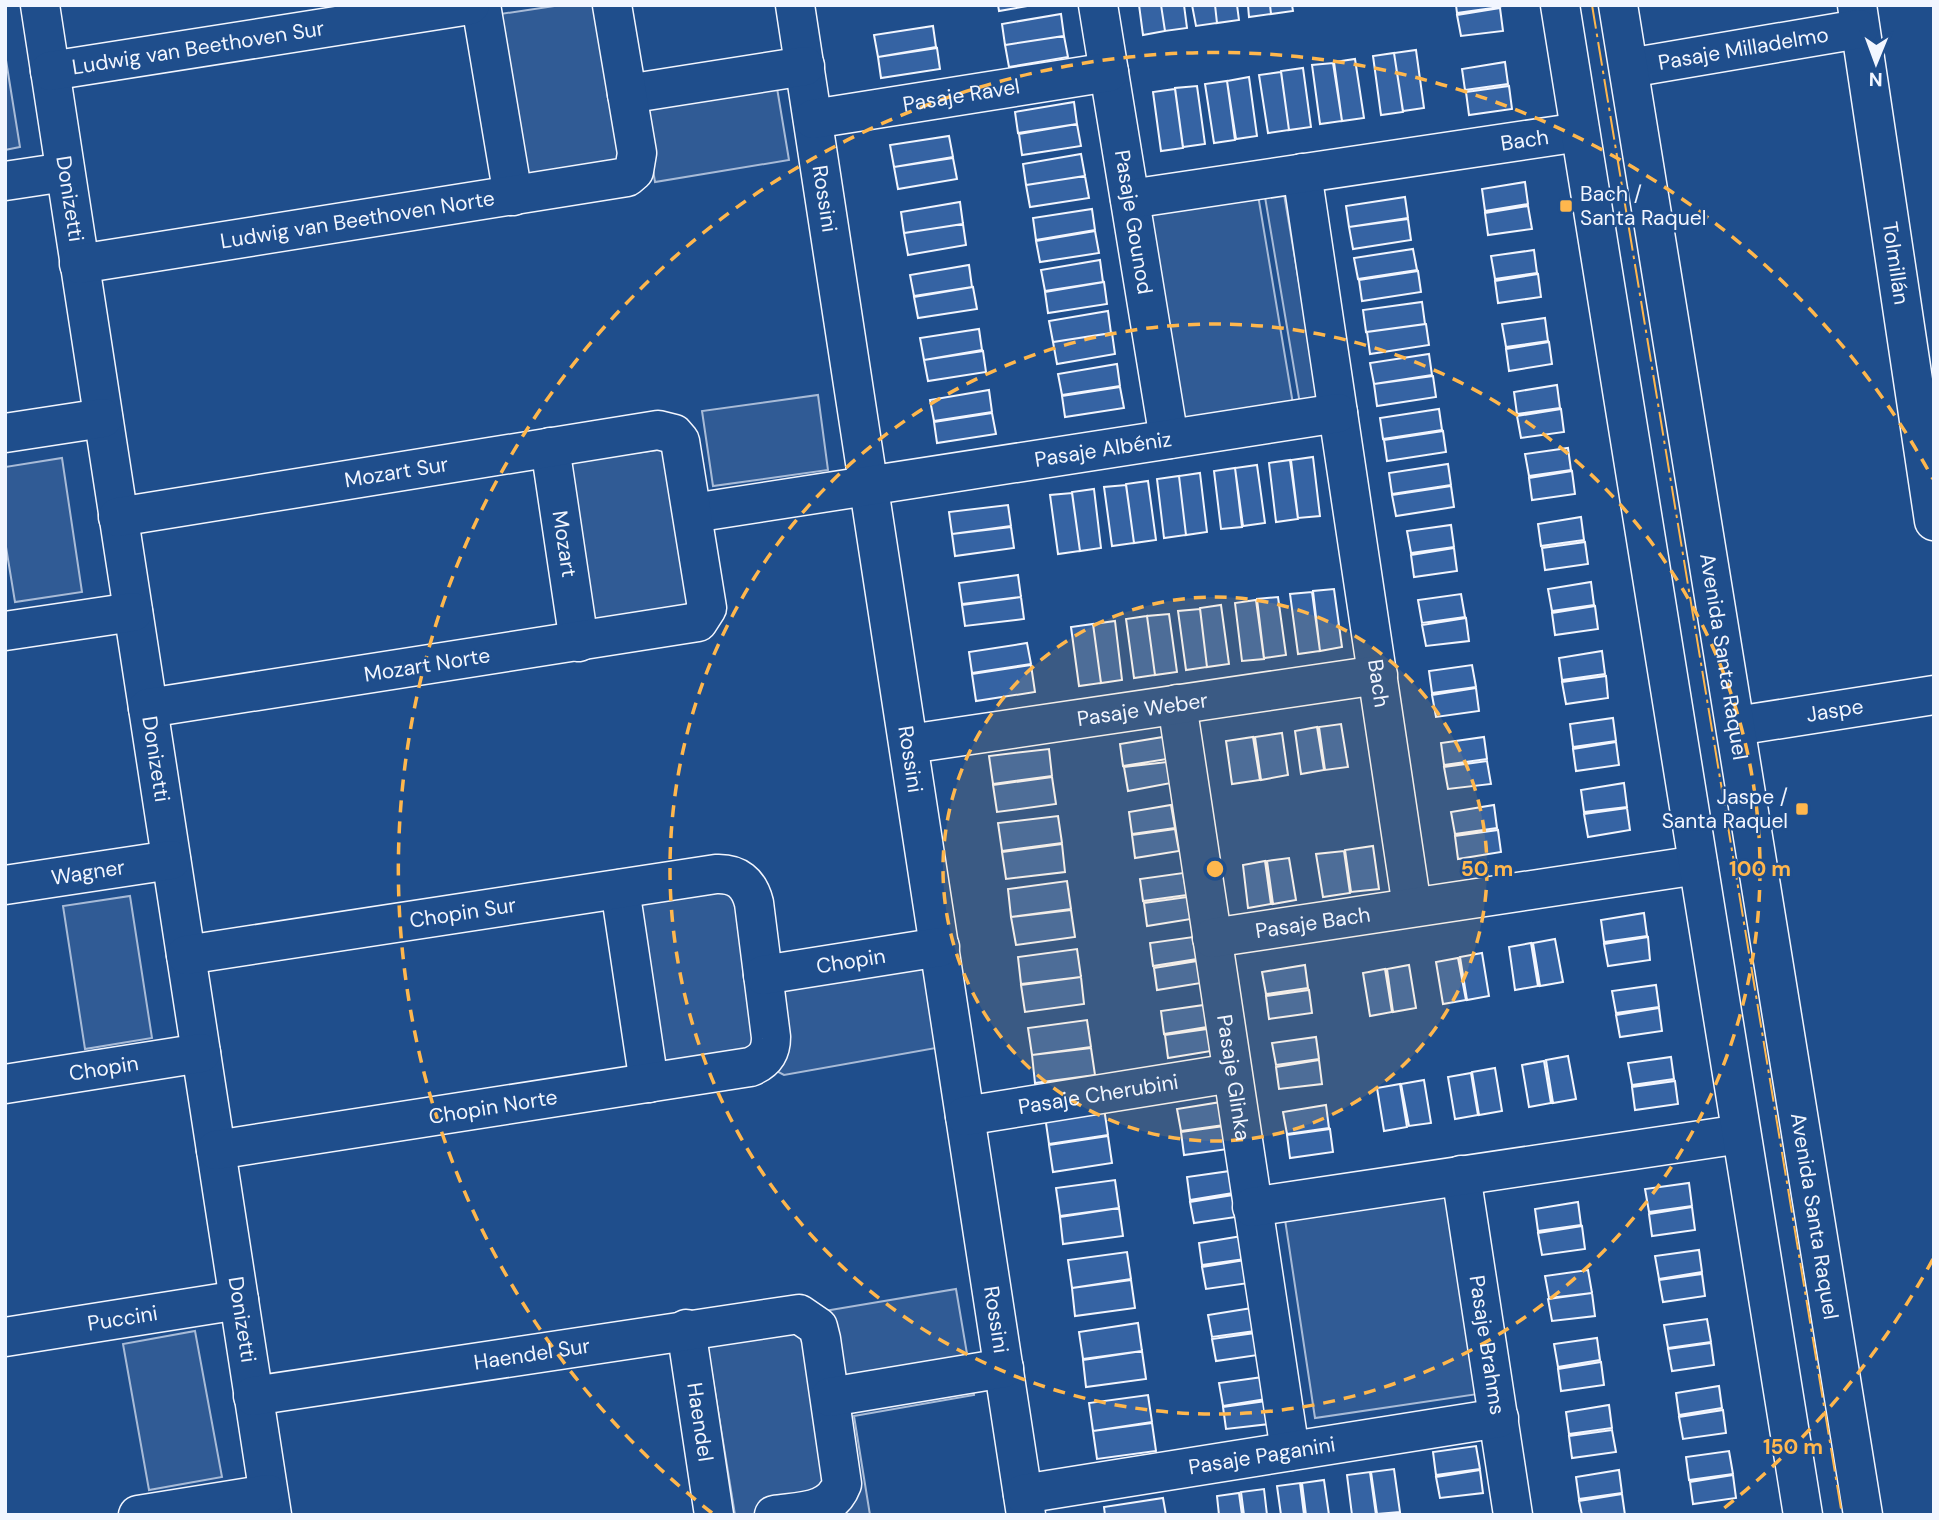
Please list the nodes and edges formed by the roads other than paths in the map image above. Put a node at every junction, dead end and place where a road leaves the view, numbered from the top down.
1 (40, 5) edge
2 (470, 5) edge
3 (481, 5) edge
4 (612, 5) edge
5 (795, 5) edge
6 (1098, 5) edge
7 (1560, 5) edge
8 (1618, 5) edge
9 (1858, 17) edge
10 (805, 65) junction
11 (1629, 68) junction
12 (50, 71) junction
13 (1109, 72) junction
14 (627, 94) junction
15 (813, 119) junction
16 (1580, 132) junction
17 (65, 172) junction
18 (1302, 173) junction
19 (5, 181) edge
20 (513, 196) junction
21 (1130, 199) junction
22 (79, 264) junction
23 (1338, 413) junction
24 (103, 418) junction
25 (5, 433) edge
26 (1169, 439) junction
27 (550, 447) junction
28 (869, 483) junction
29 (692, 513) junction
30 (118, 517) junction
31 (1934, 521) edge
32 (133, 612) junction
33 (5, 631) edge
34 (579, 642) junction
35 (1378, 675) junction
36 (1934, 695) edge
37 (1177, 704) junction
38 (148, 708) junction
39 (1736, 726) junction
40 (909, 744) junction
41 (171, 860) junction
42 (1698, 865) junction
43 (5, 885) edge
44 (620, 889) junction
45 (1412, 907) junction
46 (1212, 938) junction
47 (940, 947) junction
48 (186, 955) junction
49 (763, 975) junction
50 (201, 1053) junction
51 (1232, 1073) junction
52 (649, 1083) junction
53 (5, 1084) edge
54 (965, 1116) junction
55 (1741, 1134) junction
56 (216, 1150) junction
57 (1461, 1175) junction
58 (1252, 1207) junction
59 (239, 1300) junction
60 (686, 1329) junction
61 (5, 1337) edge
62 (1004, 1367) junction
63 (254, 1396) junction
64 (830, 1396) junction
65 (1499, 1419) junction
66 (1290, 1451) junction
67 (270, 1504) edge
68 (1025, 1504) edge
69 (138, 1515) edge
70 (714, 1515) edge
71 (774, 1515) edge
72 (1513, 1515) edge
73 (1803, 1515) edge
74 (1863, 1515) edge

1 - 12 street, Donizetti
2 - 12 street, Ludwig van Beethoven Sur
3 - 20 street
4 - 14 street
5 - 10 street, Rossini
6 - 13 street, Pasaje Gounod
7 - 16 street
8 - 11 street, Avenida Santa Raquel
9 - 11 street, Pasaje Milladelmo
9 - 31 street, Tolmillán
10 - 14 street
10 - 15 street, Rossini
11 - 39 street, Avenida Santa Raquel
12 - 17 street, Donizetti
13 - 15 street, Pasaje Ravel
13 - 21 street, Pasaje Gounod
14 - 20 street, Ludwig van Beethoven Norte
15 - 28 street, Rossini
16 - 18 street, Bach
16 - 42 street
17 - 19 street
17 - 22 street, Donizetti
18 - 21 street, Bach
18 - 23 street, Bach
20 - 22 street, Ludwig van Beethoven Norte
21 - 26 street, Pasaje Gounod
22 - 24 street, Donizetti
23 - 26 street, Pasaje Albéniz
23 - 35 street, Bach
24 - 25 street
24 - 30 street, Donizetti
26 - 28 street, Pasaje Albéniz
27 - 29 street, Mozart Sur
27 - 30 street, Mozart Sur
27 - 34 street, Mozart
28 - 29 street
28 - 40 street, Rossini
29 - 34 street, Mozart Norte
30 - 32 street, Donizetti
32 - 33 street
32 - 38 street, Donizetti
34 - 38 street, Mozart Norte
35 - 37 street, Pasaje Weber
35 - 45 street, Bach
36 - 39 street, Jaspe
37 - 40 street, Pasaje Weber
37 - 46 street, Pasaje Glinka
38 - 41 street, Donizetti
39 - 74 street, Avenida Santa Raquel
40 - 47 street, Rossini
41 - 43 street, Wagner
41 - 48 street, Donizetti
42 - 45 street
42 - 55 street
44 - 48 street, Chopin Sur
44 - 49 street, Chopin Sur
44 - 52 street
45 - 46 street, Pasaje Bach
46 - 51 street, Pasaje Glinka
47 - 49 street, Chopin
47 - 54 street, Rossini
48 - 50 street, Donizetti
49 - 52 street, Chopin Norte
50 - 53 street, Chopin
50 - 56 street, Donizetti
51 - 54 street, Pasaje Cherubini
51 - 58 street, Pasaje Glinka
52 - 56 street, Chopin Norte
54 - 62 street, Rossini
55 - 57 street
55 - 73 street
56 - 59 street, Donizetti
57 - 58 street
57 - 65 street, Pasaje Brahms
58 - 66 street, Pasaje Glinka
59 - 61 street, Puccini
59 - 63 street, Donizetti
60 - 63 street, Haendel Sur
60 - 64 street, Haendel Sur
60 - 70 street, Haendel
62 - 64 street
62 - 68 street, Rossini
63 - 67 street, Donizetti
64 - 71 street
65 - 66 street, Pasaje Paganini
65 - 72 street, Pasaje Brahms
66 - 68 street, Pasaje Paganini
67 - 69 street

